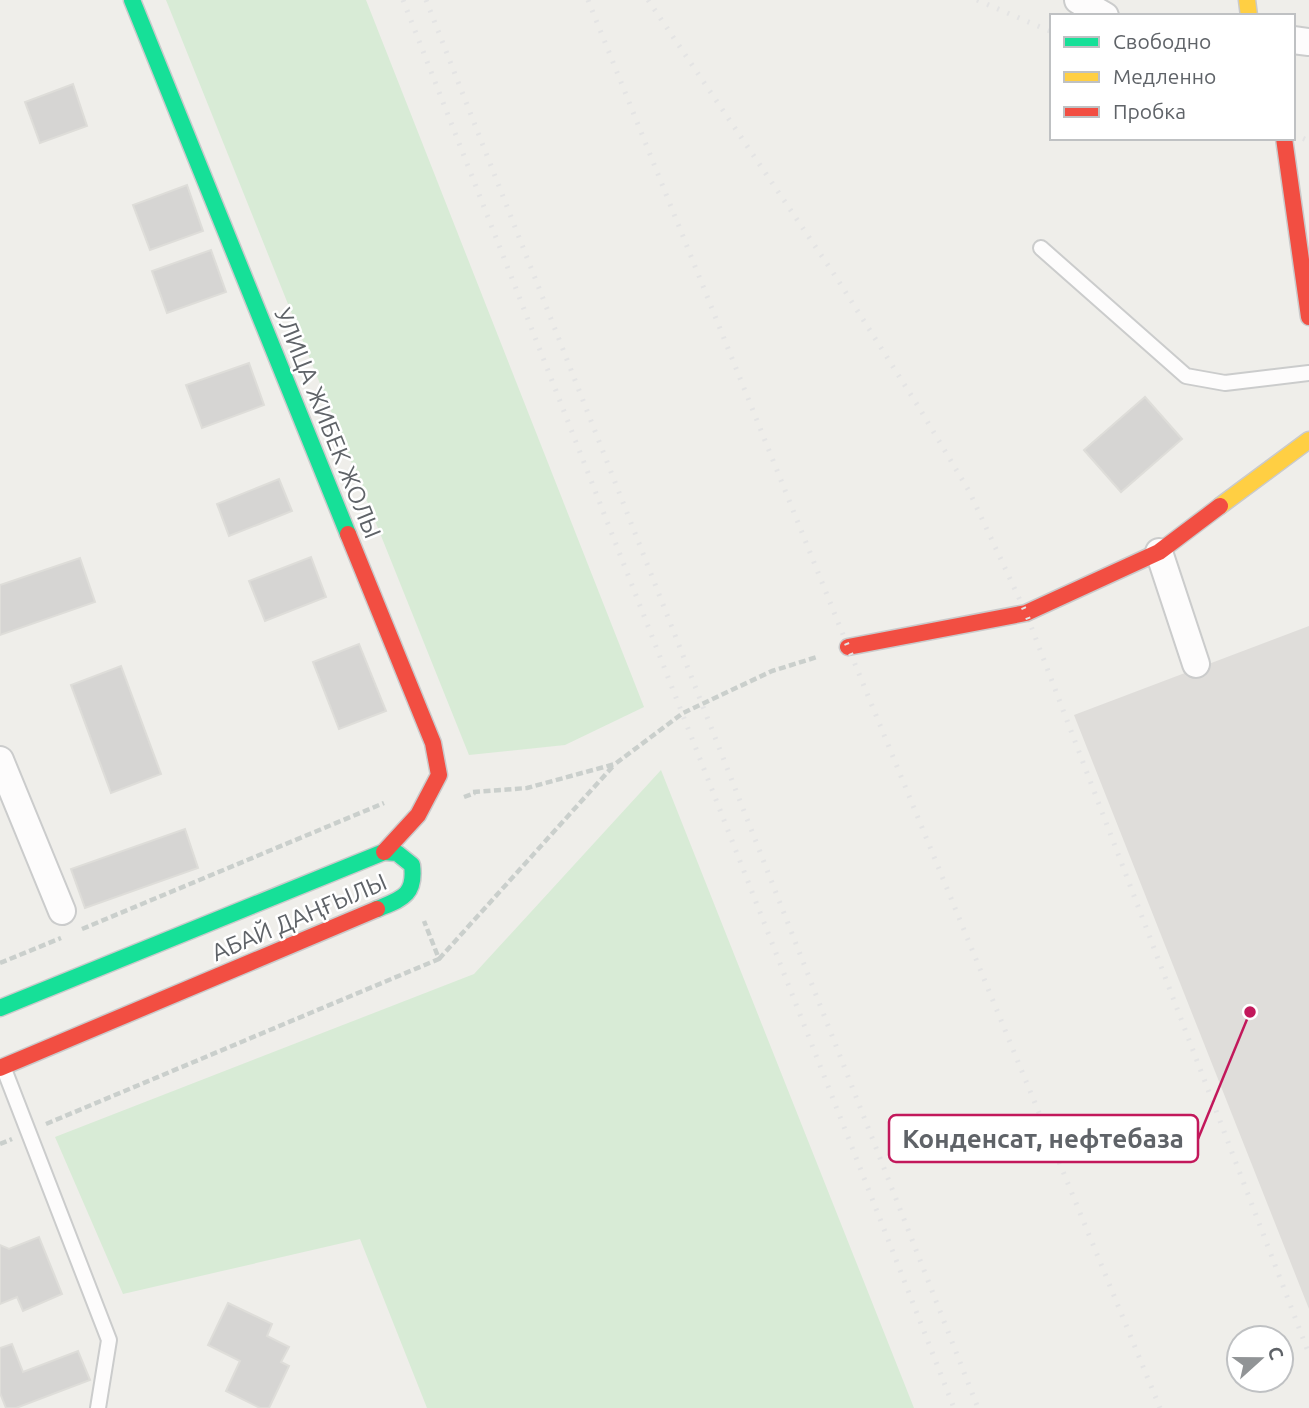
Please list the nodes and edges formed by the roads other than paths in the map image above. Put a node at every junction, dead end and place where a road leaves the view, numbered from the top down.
1 (132, 0) edge
2 (1078, 0) edge
3 (1102, 14) edge
4 (1284, 140) edge
5 (1041, 248) dead end
6 (1309, 317) edge
7 (1309, 373) edge
8 (1309, 440) edge
9 (1159, 552) junction
10 (848, 647) road end
11 (1196, 664) dead end
12 (0, 760) edge
13 (384, 852) junction
14 (68, 926) road end
15 (0, 1008) edge
16 (1, 1065) edge
17 (98, 1408) edge

1 - 13 street, УЛИЦА ЖИБЕК ЖОЛЫ
2 - 3 street
4 - 6 street
5 - 7 lane
8 - 9 street
9 - 10 street
9 - 11 street
12 - 14 street
13 - 15 street, АБАЙ ДАҢҒЫЛЫ
13 - 16 street, АБАЙ ДАҢҒЫЛЫ
16 - 17 lane

